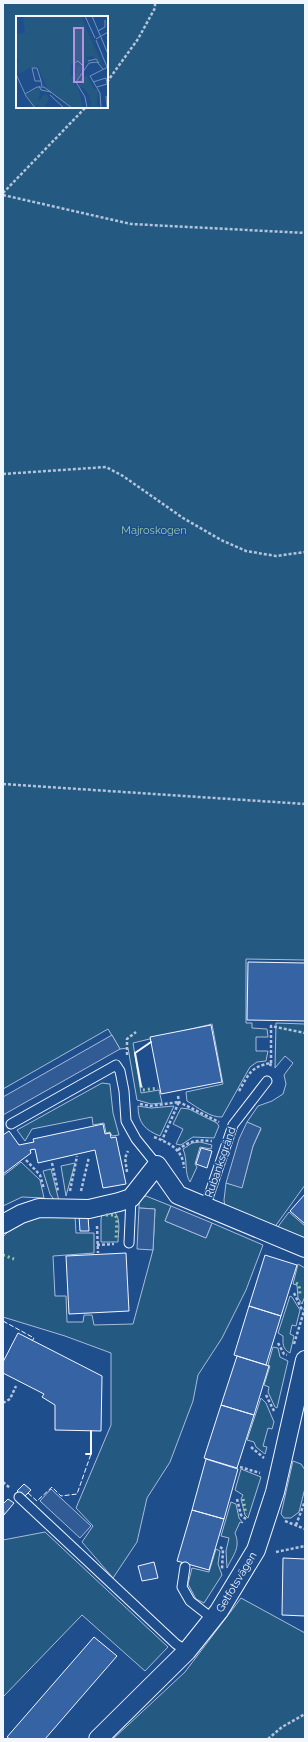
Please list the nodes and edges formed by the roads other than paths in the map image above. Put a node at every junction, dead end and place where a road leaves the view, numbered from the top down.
1 (267, 1082) dead end
2 (11, 1124) dead end
3 (158, 1165) junction
4 (130, 1198) junction
5 (205, 1207) junction
6 (3, 1224) edge
7 (129, 1243) dead end
8 (305, 1248) edge
9 (296, 1355) edge
10 (19, 1497) dead end
11 (185, 1567) dead end
12 (213, 1619) junction
13 (188, 1651) junction
14 (98, 1739) edge

1 - 5 lane, Rubanksgränd
2 - 3 lane
3 - 4 street
3 - 5 street, Rubanksgränd
4 - 6 street
4 - 7 lane
5 - 8 street, Rubanksgränd
9 - 12 street, Getfotsvägen
10 - 13 lane
11 - 12 lane
12 - 13 street, Getfotsvägen
13 - 14 street, Getfotsvägen

